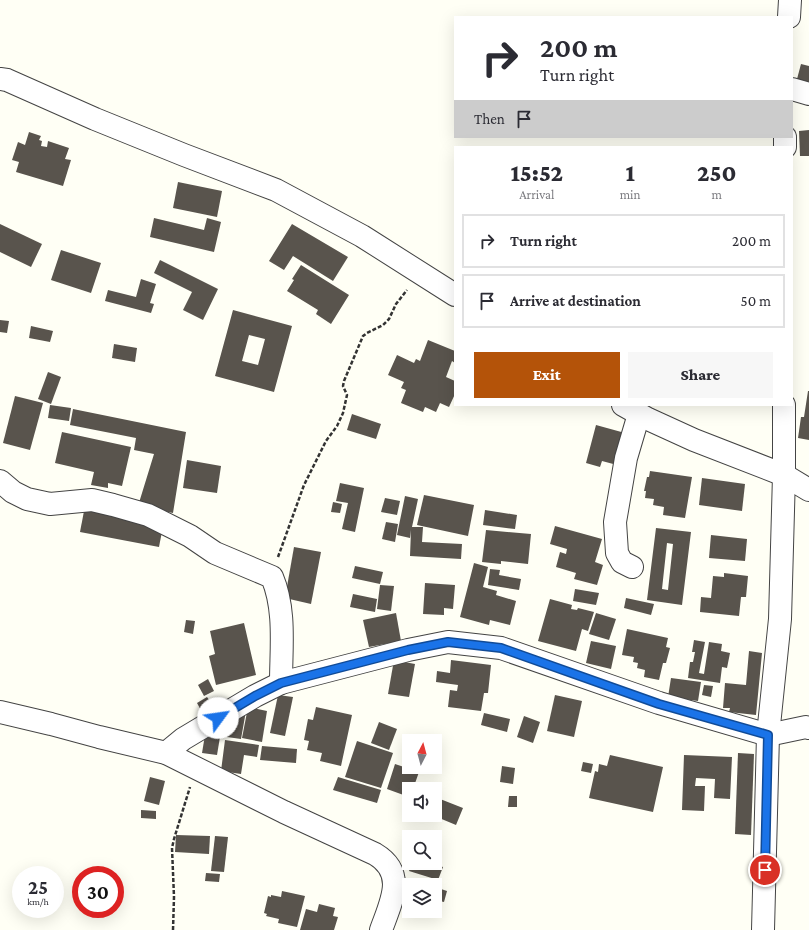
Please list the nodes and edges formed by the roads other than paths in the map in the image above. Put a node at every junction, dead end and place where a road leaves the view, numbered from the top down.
1 (790, 0) edge
2 (789, 16) edge
3 (0, 79) edge
4 (793, 89) edge
5 (809, 94) edge
6 (454, 294) edge
7 (784, 406) edge
8 (631, 410) edge
9 (784, 475) junction
10 (0, 480) edge
11 (809, 490) edge
12 (632, 567) dead end
13 (281, 683) junction
14 (0, 712) edge
15 (809, 728) edge
16 (768, 735) junction
17 (166, 753) junction
18 (381, 930) edge
19 (763, 930) edge

1 - 2 street
3 - 6 street
4 - 5 street
7 - 9 street
8 - 9 street
8 - 12 street
9 - 11 street
9 - 16 street
10 - 13 street
13 - 16 street
13 - 17 street
14 - 17 street
15 - 16 street
16 - 19 street
17 - 18 street

